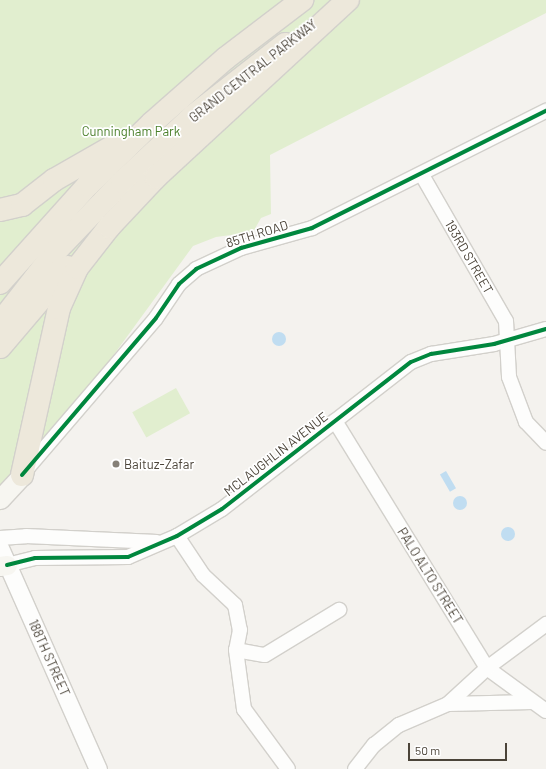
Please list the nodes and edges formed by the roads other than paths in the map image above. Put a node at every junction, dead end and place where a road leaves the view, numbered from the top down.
1 (302, 0) edge
2 (348, 0) edge
3 (546, 111) edge
4 (152, 124) junction
5 (422, 175) junction
6 (0, 210) edge
7 (109, 227) junction
8 (0, 283) edge
9 (0, 323) edge
10 (546, 329) edge
11 (507, 341) junction
12 (0, 347) edge
13 (335, 421) junction
14 (546, 443) edge
15 (22, 475) junction
16 (0, 499) edge
17 (177, 536) junction
18 (0, 538) edge
19 (161, 543) junction
20 (0, 548) edge
21 (4, 566) edge
22 (339, 610) dead end
23 (546, 624) edge
24 (236, 650) junction
25 (487, 668) junction
26 (532, 702) junction
27 (448, 704) junction
28 (546, 711) edge
29 (98, 769) edge
30 (288, 769) edge
31 (355, 769) edge

1 - 4 highway, GRAND CENTRAL PARKWAY
2 - 7 highway
2 - 9 highway, GRAND CENTRAL PARKWAY
3 - 5 street, 85TH ROAD
4 - 6 highway
4 - 8 highway, GRAND CENTRAL PARKWAY
5 - 11 street, 193RD STREET
5 - 15 street, 85TH ROAD
7 - 12 highway
7 - 15 highway
10 - 11 street, MCLAUGHLIN AVENUE
11 - 13 street, MCLAUGHLIN AVENUE
11 - 14 street, 193RD STREET
13 - 17 street, MCLAUGHLIN AVENUE
13 - 25 street, PALO ALTO STREET
15 - 16 main road, 85TH ROAD
17 - 19 street, MCLAUGHLIN AVENUE
17 - 24 street
18 - 19 street, MCLAUGHLIN AVENUE
19 - 21 street, MCLAUGHLIN AVENUE
20 - 21 street, 188TH STREET
21 - 29 street, 188TH STREET
22 - 24 street
23 - 25 street
24 - 30 street
25 - 26 street, PALO ALTO STREET
25 - 27 street
26 - 27 street
26 - 28 street, PALO ALTO STREET
27 - 31 street

